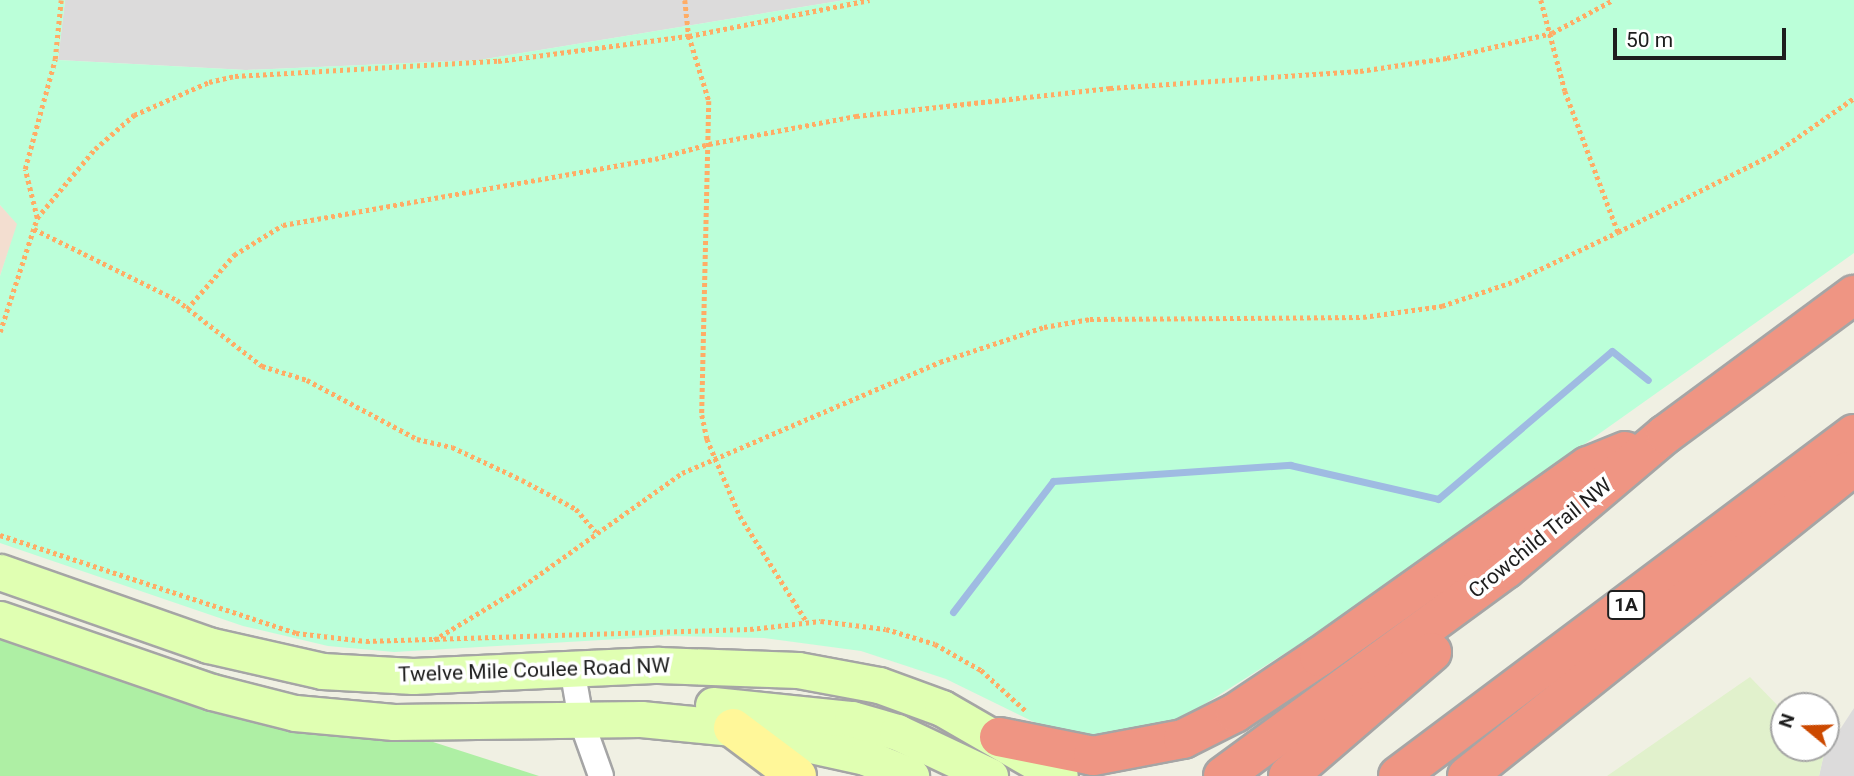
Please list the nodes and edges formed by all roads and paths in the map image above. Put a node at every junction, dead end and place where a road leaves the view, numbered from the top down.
1 (61, 0) edge
2 (685, 0) edge
3 (869, 0) edge
4 (1541, 0) edge
5 (1612, 0) edge
6 (1552, 33) junction
7 (689, 36) junction
8 (1854, 98) edge
9 (709, 144) junction
10 (37, 218) junction
11 (34, 229) junction
12 (1618, 232) junction
13 (1854, 295) edge
14 (187, 309) junction
15 (0, 332) edge
16 (1666, 434) junction
17 (1854, 434) edge
18 (716, 458) junction
19 (1854, 466) edge
20 (596, 532) junction
21 (0, 535) edge
22 (1506, 569) junction
23 (0, 572) edge
24 (0, 619) edge
25 (807, 622) dead end
26 (572, 668) junction
27 (641, 719) junction
28 (581, 720) junction
29 (733, 728) junction
30 (999, 737) junction
31 (601, 776) edge
32 (797, 776) edge
33 (911, 776) edge
34 (990, 776) edge
35 (1060, 776) edge
36 (1223, 776) edge
37 (1288, 776) edge
38 (1398, 776) edge
39 (1467, 776) edge

1 - 10 path
2 - 7 path
3 - 7 path
4 - 6 path
5 - 6 path
6 - 9 path
6 - 12 path
7 - 9 path
7 - 10 path
8 - 12 path
9 - 14 path
9 - 18 path
10 - 11 path
11 - 14 path
11 - 15 path
12 - 18 path
13 - 16 highway, Crowchild Trail NW
14 - 20 path
16 - 22 highway, Crowchild Trail NW
16 - 30 highway
17 - 38 highway, 1A
18 - 20 path
18 - 25 path
19 - 39 highway
20 - 21 path
22 - 36 highway, Crowchild Trail NW
22 - 37 highway
23 - 26 main road, Twelve Mile Coulee Road NW
24 - 28 main road
26 - 28 street
26 - 30 main road, Twelve Mile Coulee Road NW
27 - 28 main road
27 - 29 main road
27 - 34 main road
28 - 31 street
29 - 32 main road
29 - 33 main road
30 - 35 main road, Twelve Mile Coulee Road NW

